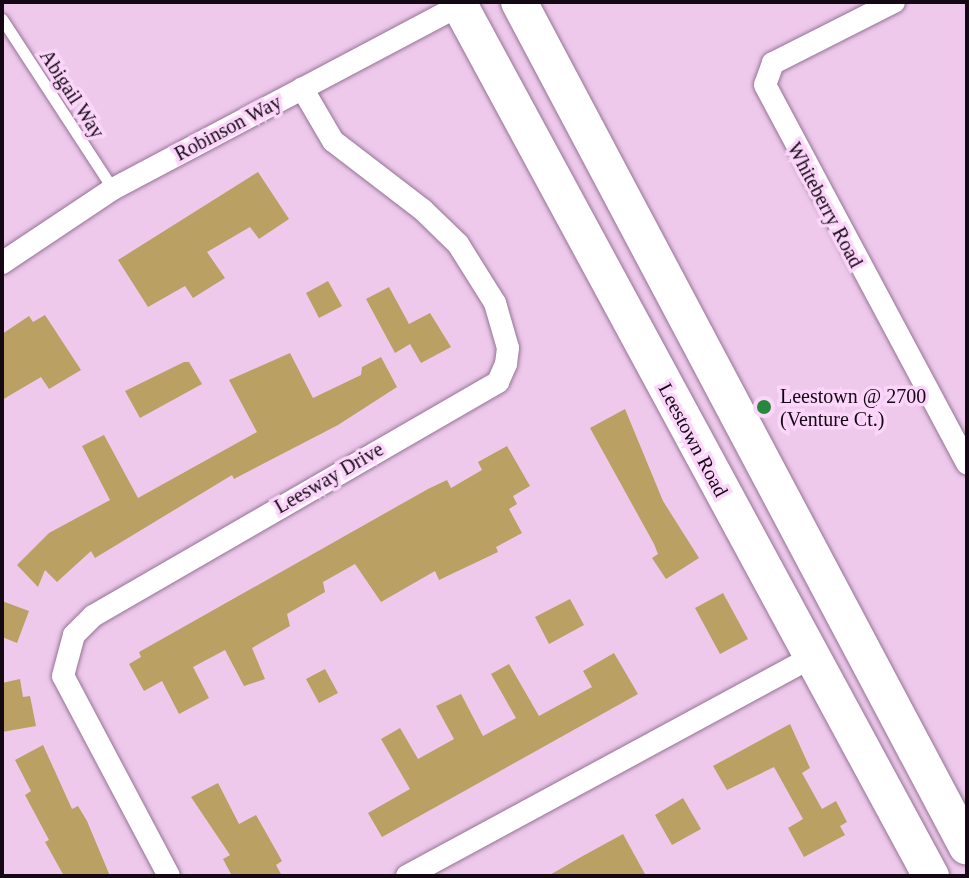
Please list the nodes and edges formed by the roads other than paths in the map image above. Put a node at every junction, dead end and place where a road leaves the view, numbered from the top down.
1 (519, 2) edge
2 (894, 2) edge
3 (461, 3) edge
4 (2, 19) edge
5 (302, 88) junction
6 (113, 189) junction
7 (2, 263) edge
8 (967, 464) edge
9 (811, 658) junction
10 (967, 847) edge
11 (967, 860) edge
12 (169, 876) edge
13 (407, 876) edge
14 (931, 876) edge

1 - 10 main road
2 - 8 street, Whiteberry Road
3 - 5 street, Robinson Way
3 - 9 main road, Leestown Road
4 - 6 lane, Abigail Way
5 - 6 street, Robinson Way
5 - 12 street, Leesway Drive
6 - 7 street, Robinson Way
9 - 11 main road
9 - 13 street
9 - 14 main road, Leestown Road

